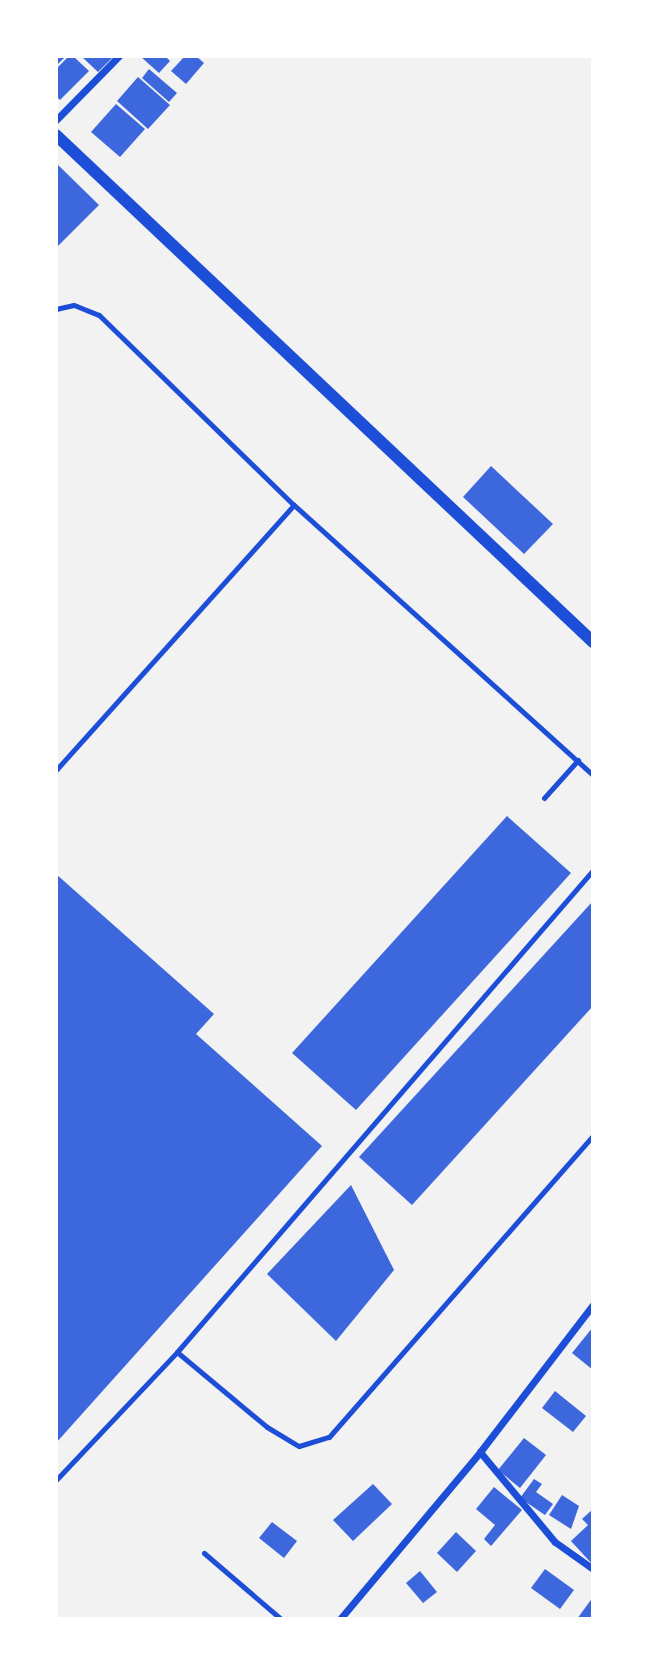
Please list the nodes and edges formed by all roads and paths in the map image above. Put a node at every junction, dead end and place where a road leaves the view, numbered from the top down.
1 (119, 56) edge
2 (56, 120) edge
3 (56, 135) edge
4 (56, 309) edge
5 (294, 505) junction
6 (593, 642) edge
7 (578, 760) junction
8 (56, 770) edge
9 (593, 775) edge
10 (544, 798) dead end
11 (593, 870) edge
12 (593, 1135) edge
13 (593, 1305) edge
14 (177, 1352) junction
15 (480, 1451) junction
16 (56, 1480) edge
17 (204, 1553) dead end
18 (593, 1569) edge
19 (281, 1619) edge
20 (340, 1619) edge

1 - 2 street
3 - 6 street
4 - 5 lane
5 - 7 lane
5 - 8 lane
7 - 9 lane
7 - 10 lane
11 - 14 lane
12 - 14 lane
13 - 15 street
14 - 16 lane
15 - 18 street
15 - 20 street
17 - 19 lane

